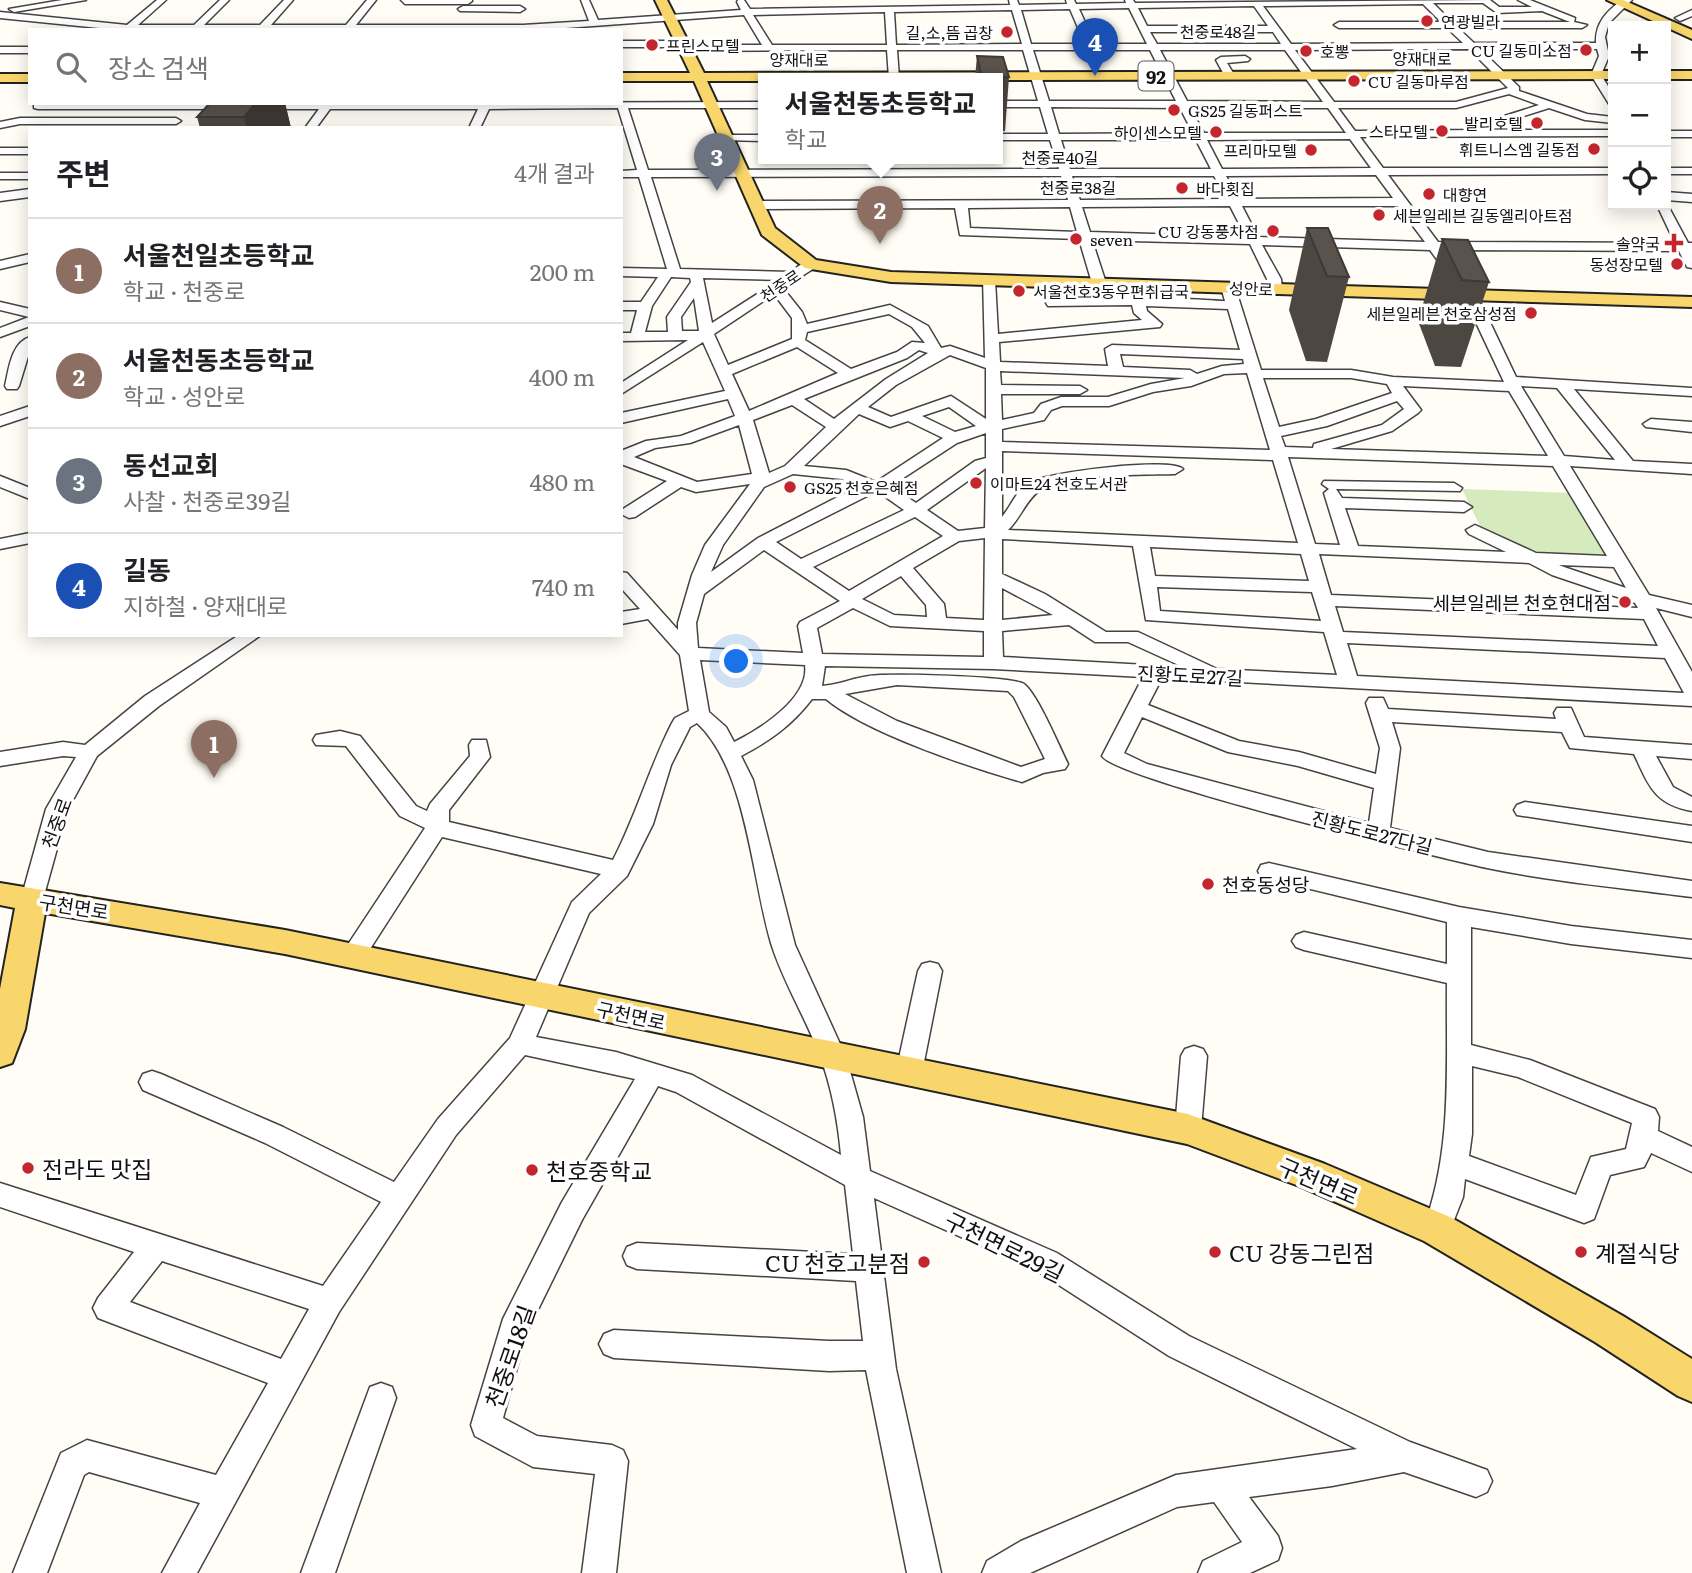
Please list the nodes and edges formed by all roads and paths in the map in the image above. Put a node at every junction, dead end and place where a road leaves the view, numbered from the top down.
1 (82, 0) edge
2 (162, 0) edge
3 (225, 0) edge
4 (289, 0) edge
5 (372, 0) edge
6 (585, 0) edge
7 (661, 0) edge
8 (739, 0) edge
9 (875, 0) edge
10 (1483, 0) edge
11 (1522, 0) edge
12 (405, 1) edge
13 (1425, 1) edge
14 (1624, 1) edge
15 (1191, 2) edge
16 (1255, 2) edge
17 (38, 3) edge
18 (467, 3) edge
19 (1072, 3) edge
20 (1130, 3) edge
21 (519, 4) edge
22 (951, 4) edge
23 (1014, 4) edge
24 (828, 5) edge
25 (398, 10) dead end
26 (870, 10) junction
27 (888, 10) junction
28 (1547, 10) junction
29 (747, 12) junction
30 (1424, 12) dead end
31 (1437, 12) junction
32 (0, 13) edge
33 (1387, 13) dead end
34 (1201, 15) dead end
35 (1330, 15) edge
36 (669, 17) junction
37 (1688, 18) edge
38 (391, 19) dead end
39 (1213, 19) dead end
40 (594, 22) junction
41 (954, 22) dead end
42 (830, 23) dead end
43 (454, 24) junction
44 (1582, 24) junction
45 (1386, 25) junction
46 (522, 26) edge
47 (120, 28) edge
48 (129, 28) edge
49 (196, 28) edge
50 (263, 28) edge
51 (349, 28) edge
52 (385, 28) edge
53 (398, 28) edge
54 (1144, 29) junction
55 (1228, 29) junction
56 (1275, 29) junction
57 (1453, 29) junction
58 (633, 32) dead end
59 (1601, 33) junction
60 (957, 34) dead end
61 (1692, 34) edge
62 (832, 35) dead end
63 (623, 44) edge
64 (633, 44) junction
65 (682, 46) junction
66 (1471, 46) junction
67 (1601, 46) junction
68 (834, 47) junction
69 (892, 47) junction
70 (960, 47) junction
71 (1028, 47) junction
72 (1091, 47) junction
73 (1153, 47) junction
74 (1248, 47) junction
75 (1287, 47) junction
76 (1357, 47) junction
77 (769, 48) junction
78 (0, 50) edge
79 (28, 50) edge
80 (1284, 59) dead end
81 (1297, 59) junction
82 (1259, 60) dead end
83 (894, 73) edge
84 (1499, 75) junction
85 (1595, 75) junction
86 (1608, 75) edge
87 (1671, 75) edge
88 (1690, 75) edge
89 (1003, 76) edge
90 (1037, 76) junction
91 (1168, 76) junction
92 (1230, 76) junction
93 (1309, 76) junction
94 (623, 77) edge
95 (699, 77) junction
96 (758, 77) edge
97 (0, 78) edge
98 (28, 78) edge
99 (1510, 91) junction
100 (1608, 94) edge
101 (1527, 97) junction
102 (1329, 103) junction
103 (1003, 104) edge
104 (1046, 104) junction
105 (1183, 104) junction
106 (1411, 104) junction
107 (39, 105) edge
108 (190, 105) edge
109 (257, 105) edge
110 (327, 105) edge
111 (485, 105) edge
112 (622, 105) joint
113 (711, 105) junction
114 (758, 105) edge
115 (1548, 105) junction
116 (1501, 106) dead end
117 (1608, 119) edge
118 (244, 120) edge
119 (1441, 120) dead end
120 (20, 121) junction
121 (173, 124) edge
122 (312, 126) edge
123 (475, 126) edge
124 (2, 133) edge
125 (1608, 133) edge
126 (1461, 134) junction
127 (1671, 134) edge
128 (1692, 134) edge
129 (17, 135) dead end
130 (1353, 135) junction
131 (1003, 137) edge
132 (1056, 137) junction
133 (1199, 137) junction
134 (626, 138) edge
135 (724, 138) junction
136 (758, 138) edge
137 (0, 151) edge
138 (28, 151) edge
139 (902, 164) edge
140 (1608, 171) edge
141 (1671, 171) edge
142 (1692, 171) edge
143 (1067, 172) junction
144 (1217, 172) junction
145 (1379, 172) junction
146 (741, 173) junction
147 (623, 174) edge
148 (643, 174) junction
149 (0, 176) edge
150 (28, 176) edge
151 (904, 189) junction
152 (27, 190) edge
153 (1671, 196) edge
154 (0, 197) edge
155 (1692, 198) edge
156 (1234, 202) junction
157 (1401, 202) junction
158 (961, 203) junction
159 (1076, 203) junction
160 (756, 205) junction
161 (1666, 210) edge
162 (1085, 236) junction
163 (1254, 241) junction
164 (1433, 246) junction
165 (1688, 247) edge
166 (28, 258) edge
167 (811, 264) junction
168 (1692, 264) edge
169 (0, 265) edge
170 (623, 272) edge
171 (671, 274) junction
172 (793, 276) junction
173 (697, 277) junction
174 (988, 280) junction
175 (1099, 283) junction
176 (775, 287) junction
177 (1228, 287) junction
178 (1275, 289) junction
179 (1470, 295) junction
180 (1692, 302) edge
181 (1053, 303) dead end
182 (1234, 305) junction
183 (0, 306) edge
184 (623, 306) edge
185 (645, 306) junction
186 (1140, 307) junction
187 (28, 313) edge
188 (28, 321) edge
189 (0, 333) edge
190 (707, 334) junction
191 (800, 335) junction
192 (623, 337) edge
193 (637, 337) junction
194 (675, 337) junction
195 (991, 337) junction
196 (28, 343) edge
197 (942, 351) junction
198 (993, 366) junction
199 (1253, 368) junction
200 (1115, 370) junction
201 (723, 372) junction
202 (849, 374) junction
203 (1202, 376) junction
204 (1560, 382) junction
205 (624, 384) edge
206 (1513, 384) junction
207 (6, 385) edge
208 (1396, 388) junction
209 (994, 389) junction
210 (28, 390) edge
211 (1138, 391) junction
212 (1692, 392) edge
213 (732, 394) junction
214 (792, 398) junction
215 (857, 408) junction
216 (28, 412) edge
217 (908, 415) junction
218 (743, 417) junction
219 (623, 418) edge
220 (0, 421) edge
221 (1650, 424) dead end
222 (994, 425) junction
223 (835, 426) junction
224 (1692, 427) edge
225 (1273, 432) junction
226 (955, 438) junction
227 (994, 453) junction
228 (1312, 453) junction
229 (1279, 454) junction
230 (623, 457) edge
231 (1438, 457) junction
232 (623, 459) edge
233 (1559, 461) junction
234 (1628, 465) junction
235 (791, 469) junction
236 (1175, 469) dead end
237 (1692, 469) edge
238 (0, 481) edge
239 (679, 481) junction
240 (759, 481) junction
241 (1329, 484) junction
242 (875, 486) junction
243 (1454, 488) junction
244 (28, 493) edge
245 (1336, 503) junction
246 (1464, 508) junction
247 (915, 511) junction
248 (629, 513) dead end
249 (1475, 530) junction
250 (994, 532) junction
251 (955, 536) junction
252 (28, 538) edge
253 (764, 542) junction
254 (1141, 543) junction
255 (0, 544) edge
256 (1308, 549) junction
257 (1351, 551) junction
258 (1486, 556) junction
259 (1535, 558) junction
260 (1619, 562) junction
261 (800, 566) junction
262 (903, 567) junction
263 (994, 577) junction
264 (623, 579) edge
265 (1146, 581) junction
266 (696, 591) junction
267 (1322, 593) junction
268 (851, 600) junction
269 (1646, 606) junction
270 (1692, 611) edge
271 (652, 613) junction
272 (623, 618) edge
273 (1073, 619) junction
274 (937, 623) junction
275 (993, 626) junction
276 (1334, 632) junction
277 (249, 637) edge
278 (1671, 652) junction
279 (689, 654) junction
280 (814, 660) junction
281 (984, 664) junction
282 (1155, 673) junction
283 (1221, 677) junction
284 (897, 679) junction
285 (1349, 682) junction
286 (1370, 683) junction
287 (1692, 690) edge
288 (830, 692) junction
289 (807, 693) junction
290 (1555, 693) junction
291 (1692, 700) edge
292 (1137, 708) junction
293 (699, 714) junction
294 (1380, 715) junction
295 (1570, 726) junction
296 (323, 740) dead end
297 (479, 745) dead end
298 (1642, 749) junction
299 (89, 752) junction
300 (1692, 752) edge
301 (730, 753) junction
302 (0, 759) edge
303 (1385, 784) junction
304 (1692, 804) edge
305 (1525, 810) dead end
306 (438, 825) junction
307 (1378, 834) junction
308 (1692, 834) edge
309 (619, 870) junction
310 (1269, 871) dead end
311 (1692, 890) edge
312 (16, 897) edge
313 (1459, 916) junction
314 (1304, 941) dead end
315 (1692, 949) edge
316 (354, 956) junction
317 (930, 971) dead end
318 (1458, 976) junction
319 (541, 996) junction
320 (3, 1037) edge
321 (520, 1044) junction
322 (1458, 1052) junction
323 (1194, 1056) dead end
324 (833, 1057) junction
325 (909, 1072) junction
326 (652, 1074) junction
327 (152, 1082) dead end
328 (1188, 1129) junction
329 (1644, 1138) junction
330 (1692, 1160) edge
331 (1455, 1163) junction
332 (858, 1178) junction
333 (0, 1195) edge
334 (399, 1198) junction
335 (1437, 1229) junction
336 (156, 1246) junction
337 (637, 1256) dead end
338 (869, 1269) junction
339 (329, 1302) junction
340 (614, 1344) dead end
341 (880, 1356) junction
342 (288, 1376) junction
343 (1692, 1382) edge
344 (381, 1398) dead end
345 (1404, 1456) junction
346 (1476, 1481) dead end
347 (1221, 1485) junction
348 (224, 1493) junction
349 (30, 1573) edge
350 (179, 1573) edge
351 (318, 1573) edge
352 (600, 1573) edge
353 (925, 1573) edge
354 (999, 1573) edge
355 (1215, 1573) edge

1 - 17 street
2 - 48 street
3 - 49 street
4 - 50 street
5 - 51 street
6 - 40 street
7 - 36 main road, 천중로
8 - 29 street
9 - 26 street
10 - 13 street
10 - 28 street
11 - 28 street
12 - 18 street
12 - 25 street
13 - 31 street
13 - 35 street
14 - 37 main road
14 - 59 street
14 - 61 main road
15 - 16 street
15 - 20 street
15 - 34 street
16 - 35 street
16 - 56 street
17 - 32 street
18 - 21 street
18 - 43 street
19 - 20 street
19 - 23 street
19 - 72 street
20 - 54 street
21 - 46 street
22 - 23 street
22 - 27 street
22 - 41 street
23 - 71 street
24 - 26 street
24 - 29 street
24 - 42 street
26 - 27 street
27 - 69 street
28 - 44 street
29 - 36 street
29 - 77 street
30 - 31 street
31 - 57 street
32 - 47 street
33 - 45 street
35 - 45 street
35 - 57 street
35 - 76 street
36 - 40 street
36 - 65 main road, 천중로
38 - 52 street
39 - 55 street
40 - 46 street
43 - 46 street
43 - 53 street
44 - 57 street
44 - 59 street
45 - 57 street
54 - 55 street
54 - 73 street
55 - 56 street
55 - 74 street
56 - 75 street
57 - 66 street
58 - 64 street
59 - 67 street
60 - 70 street
62 - 68 street
63 - 64 street
64 - 65 street
65 - 77 street, 천중로48길
65 - 95 main road, 천중로
66 - 67 street, 천중로48길
66 - 76 street, 천중로48길
66 - 84 street
67 - 85 street
68 - 69 street, 천중로48길
68 - 77 street, 천중로48길
69 - 70 street, 천중로48길
69 - 83 street
70 - 71 street, 천중로48길
71 - 72 street, 천중로48길
71 - 90 street
72 - 73 street, 천중로48길
73 - 74 street, 천중로48길
73 - 91 street
74 - 75 street, 천중로48길
75 - 76 street, 천중로48길
75 - 81 street
78 - 79 street
80 - 81 street
81 - 93 street
82 - 92 street
84 - 85 main road, 양재대로 / 92
84 - 93 main road, 양재대로 / 92
84 - 99 street
85 - 86 main road, 양재대로 / 92
85 - 100 street
87 - 88 main road
89 - 90 main road, 양재대로 / 92
90 - 91 main road, 양재대로 / 92
90 - 104 street
91 - 92 main road, 양재대로 / 92
91 - 105 street
92 - 93 main road, 양재대로 / 92
93 - 102 street
94 - 95 main road, 양재대로 / 92
95 - 96 main road, 양재대로 / 92
95 - 113 main road, 천중로
97 - 98 main road
99 - 101 street
99 - 106 street
101 - 115 street
101 - 116 street
102 - 105 street
102 - 106 street
102 - 130 street
103 - 104 street
104 - 105 street
104 - 132 street
105 - 133 street
106 - 119 street
107 - 120 street
108 - 121 street
109 - 118 street
110 - 122 street
111 - 123 street
112 - 113 street
112 - 134 street
113 - 114 street
113 - 135 main road, 천중로
115 - 117 street
115 - 126 street
120 - 121 street
120 - 124 street
124 - 129 street
125 - 126 street
126 - 130 street
127 - 128 street
130 - 133 street
130 - 145 street
131 - 132 street
132 - 133 street
132 - 143 street
133 - 144 street
134 - 148 street
135 - 136 street
135 - 146 main road, 천중로
137 - 138 street
139 - 151 street
140 - 145 street, 천중로40길
141 - 142 street
143 - 144 street, 천중로40길
143 - 151 street, 천중로40길
143 - 159 street
144 - 145 street, 천중로40길
144 - 156 street
145 - 157 street
146 - 148 street, 천중로40길
146 - 151 street, 천중로40길
146 - 160 main road, 천중로
147 - 148 street, 천중로40길
148 - 171 street
149 - 150 street
151 - 158 street, 천중로38길
151 - 160 street, 천중로38길
152 - 154 street
153 - 155 street
156 - 157 street, 천중로38길
156 - 159 street, 천중로38길
156 - 163 street
157 - 164 street
158 - 159 street, 천중로38길
158 - 162 street
159 - 162 street
160 - 167 main road, 천중로
161 - 165 street
162 - 163 street
162 - 175 street
163 - 164 street
163 - 178 street
164 - 165 street
164 - 179 street
165 - 168 street
166 - 169 street
167 - 172 street, 천중로
167 - 174 main road, 성안로
170 - 171 street
171 - 173 street
171 - 185 street
172 - 173 street
172 - 176 street, 천중로
173 - 190 street
173 - 194 street
174 - 175 main road, 성안로
174 - 195 street
175 - 177 main road, 성안로
176 - 190 street, 천중로
176 - 191 street
177 - 178 main road, 성안로
177 - 182 street
178 - 179 main road, 성안로
179 - 180 main road, 성안로
179 - 206 street
181 - 186 street
182 - 186 street
182 - 199 street
183 - 187 street
184 - 185 street
185 - 193 street
186 - 195 street
188 - 189 street
190 - 194 street
190 - 201 street
190 - 205 street, 천중로
191 - 197 street
191 - 201 street
191 - 202 street
192 - 193 street
193 - 194 street
195 - 197 street
195 - 198 street
196 - 207 street
197 - 198 street
197 - 202 street
197 - 215 street
198 - 200 street
198 - 209 street
199 - 200 street
199 - 203 street
199 - 208 street
199 - 225 street
200 - 203 street
201 - 213 street
202 - 214 street
203 - 211 street
204 - 206 street
204 - 212 street
204 - 234 street
206 - 208 street
206 - 233 street
207 - 210 street
208 - 225 street
208 - 228 street
209 - 211 street
209 - 222 street
211 - 222 street
213 - 218 street
213 - 219 street
214 - 218 street
214 - 223 street
215 - 217 street
215 - 223 street
216 - 220 street
217 - 222 street
217 - 226 street
218 - 230 street
218 - 240 street
221 - 224 street
222 - 226 street
222 - 227 street
223 - 235 street
225 - 229 street
226 - 242 street
227 - 229 street
227 - 247 street
227 - 250 street
228 - 229 street
228 - 231 street
228 - 241 street
229 - 256 street
231 - 233 street
231 - 243 street
232 - 239 street
233 - 234 street
233 - 260 street
234 - 237 street
235 - 240 street
235 - 242 street
236 - 250 street
238 - 244 street
239 - 240 street
239 - 248 street
240 - 266 street
241 - 243 street
241 - 245 street
242 - 247 street
242 - 253 street
243 - 246 street
245 - 246 street
245 - 257 street
246 - 249 street
247 - 251 street
247 - 261 street
249 - 258 street
249 - 259 street
250 - 251 street
250 - 254 street
250 - 263 street
251 - 262 street
252 - 255 street
253 - 261 street
253 - 266 street
254 - 256 street
254 - 265 street
256 - 257 street
256 - 267 street
257 - 258 street
258 - 259 street
259 - 260 street
259 - 269 street
260 - 269 street
261 - 268 street
262 - 268 street
262 - 274 street
263 - 273 street
263 - 275 street
264 - 271 street
265 - 267 street
265 - 276 street
266 - 279 street
267 - 269 street
267 - 276 street
268 - 274 street
268 - 280 street
269 - 270 street
269 - 278 street
271 - 272 street
271 - 279 street
273 - 275 street
273 - 283 street
274 - 275 street
275 - 281 street
276 - 278 street
276 - 285 street
277 - 299 street, 천중로
278 - 287 street
279 - 280 street, 진황도로27길
279 - 293 street
280 - 281 street, 진황도로27길
280 - 289 street
281 - 282 street, 진황도로27길
281 - 284 street
282 - 283 street, 진황도로27길
282 - 292 street, 진황도로27다길
283 - 285 street, 진황도로27길
284 - 288 street
284 - 288 street
285 - 286 street, 진황도로27길
286 - 290 street, 진황도로27길
286 - 294 street
288 - 289 street
289 - 301 street
290 - 291 street, 진황도로27길
290 - 295 street
292 - 303 street
292 - 307 street, 진황도로27다길
293 - 301 street
293 - 309 street
294 - 295 street
294 - 303 street
295 - 298 street
296 - 306 street
297 - 306 street
298 - 300 street
298 - 304 street
299 - 302 street
299 - 312 street, 천중로
301 - 324 street
303 - 307 street
305 - 308 street
306 - 309 street
306 - 316 street
307 - 311 street, 진황도로27다길
309 - 319 street
310 - 313 street
312 - 316 main road, 구천면로
312 - 320 main road, 천중로
313 - 315 street
313 - 318 street
314 - 318 street
316 - 319 main road, 구천면로
317 - 325 street
318 - 322 street
319 - 321 street
319 - 324 main road, 구천면로
321 - 326 street, 구천면로29길
321 - 334 street
322 - 329 street
322 - 331 street
323 - 328 street
324 - 325 main road, 구천면로
324 - 332 street
325 - 328 main road, 구천면로
326 - 332 street, 구천면로29길
326 - 352 street, 천중로18길
327 - 334 street
328 - 335 main road, 구천면로
329 - 330 street
329 - 331 street
331 - 335 street
332 - 338 street
332 - 345 street, 구천면로29길
333 - 336 street
334 - 339 street
335 - 343 main road, 구천면로
336 - 339 street
336 - 342 street
337 - 338 street
338 - 341 street
339 - 342 street
340 - 341 street
341 - 353 street
342 - 348 street
344 - 351 street
345 - 346 street, 구천면로29길
345 - 347 street
347 - 354 street
347 - 355 street
348 - 349 street
348 - 350 street

